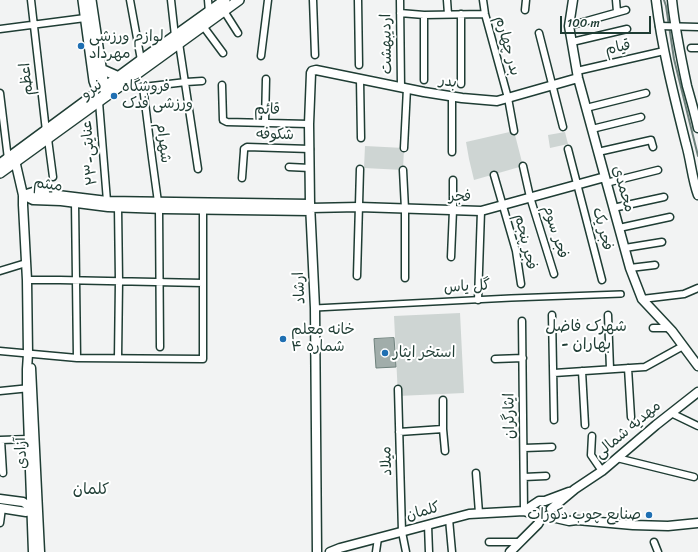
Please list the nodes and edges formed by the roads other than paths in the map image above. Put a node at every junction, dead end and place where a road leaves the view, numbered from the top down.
1 (31, 0) edge
2 (82, 0) edge
3 (91, 0) edge
4 (130, 0) edge
5 (171, 0) edge
6 (208, 0) edge
7 (225, 0) edge
8 (239, 0) edge
9 (268, 0) edge
10 (313, 0) edge
11 (358, 0) edge
12 (400, 0) edge
13 (447, 0) edge
14 (483, 0) edge
15 (526, 0) edge
16 (573, 0) edge
17 (616, 0) edge
18 (656, 0) edge
19 (672, 0) edge
20 (525, 10) dead end
21 (626, 10) dead end
22 (224, 11) junction
23 (209, 12) junction
24 (400, 12) junction
25 (617, 12) junction
26 (448, 14) junction
27 (461, 14) junction
28 (485, 14) junction
29 (424, 15) junction
30 (85, 18) junction
31 (35, 25) junction
32 (203, 26) junction
33 (569, 26) junction
34 (667, 26) junction
35 (698, 27) edge
36 (0, 29) edge
37 (627, 29) dead end
38 (238, 33) dead end
39 (539, 33) dead end
40 (177, 39) junction
41 (572, 42) junction
42 (691, 48) dead end
43 (698, 48) edge
44 (664, 51) junction
45 (223, 53) dead end
46 (315, 55) dead end
47 (261, 56) dead end
48 (141, 60) junction
49 (359, 65) dead end
50 (101, 69) junction
51 (312, 71) joint
52 (578, 74) junction
53 (266, 79) dead end
54 (360, 79) junction
55 (98, 80) junction
56 (121, 80) junction
57 (424, 80) dead end
58 (202, 81) dead end
59 (186, 82) junction
60 (461, 84) dead end
61 (222, 85) dead end
62 (552, 86) junction
63 (143, 87) junction
64 (404, 88) junction
65 (98, 92) junction
66 (0, 93) edge
67 (646, 93) dead end
68 (452, 96) junction
69 (508, 98) junction
70 (99, 102) junction
71 (586, 108) junction
72 (641, 117) dead end
73 (265, 123) junction
74 (309, 124) junction
75 (563, 127) dead end
76 (698, 128) edge
77 (592, 129) junction
78 (514, 131) dead end
79 (47, 135) junction
80 (361, 138) dead end
81 (653, 147) dead end
82 (404, 148) dead end
83 (310, 149) junction
84 (568, 149) dead end
85 (452, 152) dead end
86 (598, 152) junction
87 (9, 160) edge
88 (523, 166) dead end
89 (289, 167) dead end
90 (310, 168) junction
91 (198, 169) dead end
92 (360, 169) dead end
93 (403, 170) dead end
94 (658, 170) dead end
95 (0, 173) edge
96 (494, 175) dead end
97 (53, 177) dead end
98 (242, 178) dead end
99 (453, 180) dead end
100 (605, 180) junction
101 (578, 185) junction
102 (23, 195) junction
103 (698, 195) edge
104 (530, 197) junction
105 (664, 197) dead end
106 (107, 201) junction
107 (75, 202) junction
108 (159, 205) junction
109 (503, 205) junction
110 (118, 207) junction
111 (301, 207) junction
112 (310, 207) junction
113 (359, 207) junction
114 (614, 208) junction
115 (405, 209) junction
116 (203, 210) junction
117 (453, 210) junction
118 (481, 211) junction
119 (670, 217) dead end
120 (619, 228) junction
121 (662, 242) dead end
122 (625, 248) junction
123 (451, 257) dead end
124 (26, 263) junction
125 (655, 265) dead end
126 (630, 268) junction
127 (0, 271) edge
128 (554, 274) dead end
129 (357, 276) dead end
130 (405, 278) dead end
131 (27, 280) junction
132 (76, 280) junction
133 (602, 280) dead end
134 (119, 281) junction
135 (160, 282) junction
136 (203, 282) junction
137 (521, 284) dead end
138 (698, 288) edge
139 (621, 294) dead end
140 (642, 299) junction
141 (478, 300) junction
142 (315, 308) junction
143 (552, 315) dead end
144 (608, 315) dead end
145 (522, 321) dead end
146 (653, 328) dead end
147 (668, 328) junction
148 (683, 346) junction
149 (160, 347) dead end
150 (0, 351) edge
151 (28, 354) junction
152 (77, 358) junction
153 (118, 358) junction
154 (523, 358) junction
155 (495, 360) dead end
156 (698, 366) edge
157 (628, 368) junction
158 (610, 369) junction
159 (582, 371) junction
160 (554, 373) junction
161 (30, 388) junction
162 (398, 389) dead end
163 (0, 391) edge
164 (698, 392) edge
165 (443, 400) dead end
166 (671, 413) junction
167 (631, 417) dead end
168 (554, 420) dead end
169 (584, 425) dead end
170 (698, 426) edge
171 (443, 429) junction
172 (399, 432) junction
173 (592, 436) dead end
174 (32, 439) junction
175 (1, 440) edge
176 (552, 447) dead end
177 (524, 448) junction
178 (446, 451) dead end
179 (617, 458) junction
180 (602, 471) junction
181 (3, 473) dead end
182 (476, 473) dead end
183 (546, 476) dead end
184 (524, 477) junction
185 (694, 477) dead end
186 (575, 489) junction
187 (0, 499) edge
188 (541, 502) junction
189 (1, 508) edge
190 (35, 508) junction
191 (524, 511) junction
192 (479, 513) junction
193 (544, 513) junction
194 (450, 519) junction
195 (0, 523) edge
196 (698, 524) edge
197 (428, 525) junction
198 (402, 532) junction
199 (378, 538) junction
200 (489, 542) dead end
201 (520, 542) junction
202 (654, 542) dead end
203 (346, 549) edge
204 (33, 552) edge
205 (40, 552) edge
206 (317, 552) edge
207 (330, 552) edge
208 (376, 552) edge
209 (406, 552) edge
210 (429, 552) edge
211 (452, 552) edge
212 (510, 552) edge
213 (658, 552) edge

1 - 31 street, اعظم
2 - 30 main road
3 - 50 main road
4 - 48 street
5 - 40 street
6 - 23 street
7 - 23 main road, نیرو
8 - 22 main road, نیرو
9 - 47 street
10 - 46 street
11 - 49 street
12 - 24 street, اردیبهشت
13 - 26 street
14 - 28 street, بدر چهارم
15 - 20 street
16 - 33 street, محمدی
17 - 25 street
18 - 34 street
19 - 34 street
21 - 25 street
22 - 32 main road, نیرو
22 - 38 street
23 - 40 main road, نیرو
24 - 29 street
24 - 64 street, اردیبهشت
25 - 33 street
26 - 27 street
26 - 29 street
27 - 28 street
27 - 60 street
28 - 69 street, بدر چهارم
29 - 57 street
30 - 31 street
30 - 55 main road
31 - 36 street
31 - 79 street, اعظم
32 - 40 main road, نیرو
32 - 45 street
33 - 41 street, محمدی
34 - 35 street
34 - 44 street
34 - 76 street
37 - 41 street
39 - 62 street
40 - 48 main road, نیرو
40 - 56 main road, نیرو
40 - 59 street
41 - 52 street, محمدی
42 - 43 street
44 - 52 street, قیام
44 - 103 street
48 - 56 main road, نیرو
50 - 55 main road
50 - 56 main road
51 - 54 street, بدر
51 - 74 street, ارشاد
52 - 62 street, بدر
52 - 71 street, محمدی
53 - 73 street
54 - 64 street, بدر
54 - 80 street
55 - 65 main road
56 - 63 street
56 - 65 main road, نیرو
56 - 70 main road, نیرو
58 - 59 street
59 - 63 street
59 - 91 street
61 - 73 street, قائم
62 - 69 street, بدر
62 - 75 street
63 - 108 street, شهرام
64 - 68 street, بدر
64 - 82 street, اردیبهشت
65 - 70 main road
65 - 79 main road, نیرو
66 - 87 street
67 - 71 street
68 - 69 street, بدر
68 - 85 street
69 - 78 street, بدر چهارم
70 - 79 main road, نیرو
70 - 106 street, ۲۳-عنایتی
71 - 77 street, محمدی
72 - 77 street
73 - 74 street, قائم
74 - 83 street, ارشاد
77 - 86 street, محمدی
79 - 87 main road, نیرو
79 - 97 street, اعظم
81 - 86 street
83 - 90 street, ارشاد
83 - 98 street, شکوفه
84 - 101 street, فجر یک
86 - 100 street, محمدی
87 - 95 main road, نیرو
87 - 102 street, آزادی
88 - 104 street, فجر سوم
89 - 90 street
90 - 112 street, ارشاد
92 - 113 street
93 - 115 street
94 - 100 street
96 - 109 street, فجر پنجم
99 - 117 street
100 - 101 street, فجر
100 - 114 street, محمدی
101 - 104 street, فجر
101 - 133 street, فجر یک
102 - 106 street, میثم
102 - 107 street, میثم
102 - 124 street, آزادی
104 - 109 street, فجر
104 - 128 street, فجر سوم
105 - 114 street
106 - 108 street, میثم
107 - 110 street, میثم
107 - 132 street
108 - 110 street, میثم
108 - 111 street, میثم
108 - 116 street, میثم
108 - 135 street, شهرام
109 - 118 street, فجر
109 - 137 street, فجر پنجم
110 - 134 street
111 - 112 street, میثم
111 - 116 street, میثم
112 - 113 street, فجر
112 - 142 street, ارشاد
113 - 115 street, فجر
113 - 129 street
114 - 120 street, محمدی
115 - 117 street, فجر
115 - 130 street
116 - 136 street
117 - 118 street, فجر
117 - 123 street
118 - 141 street
119 - 120 street
120 - 122 street, محمدی
121 - 122 street
122 - 126 street, محمدی
124 - 127 street
124 - 131 street, آزادی
125 - 126 street
126 - 140 street, محمدی
131 - 132 street
131 - 151 street, آزادی
132 - 134 street
132 - 152 street
134 - 135 street
134 - 153 street
135 - 136 street
135 - 149 street, شهرام
136 - 153 street
138 - 140 street
139 - 141 street, گل یاس
140 - 147 street, محمدی
141 - 142 street, گل یاس
142 - 206 street, ارشاد
143 - 160 street
144 - 158 street
145 - 154 street, ایثارگران
146 - 147 street
147 - 148 street, محمدی
148 - 156 street, محمدی
148 - 157 street
150 - 151 street
151 - 152 street
151 - 161 street, آزادی
152 - 153 street
154 - 155 street
154 - 177 street, ایثارگران
157 - 158 street
157 - 167 street
158 - 159 street
159 - 160 street
159 - 169 street
160 - 168 street
161 - 163 street
161 - 174 street, آزادی
162 - 172 street, میلاد
164 - 166 street, مهدیه شمالی
165 - 171 street
166 - 170 street
166 - 179 street, مهدیه شمالی
171 - 172 street
171 - 178 street
172 - 198 street, میلاد
173 - 180 street
174 - 175 street
174 - 190 street, آزادی
175 - 181 street
176 - 177 street
177 - 184 street, ایثارگران
179 - 180 street, مهدیه شمالی
179 - 185 street
180 - 186 street, مهدیه شمالی
182 - 192 street
183 - 184 street
184 - 191 street, ایثارگران
186 - 188 street, مهدیه شمالی
186 - 193 street, مهدیه شمالی
187 - 190 street
188 - 191 street, کلمان
188 - 193 street
188 - 193 street
189 - 190 street
189 - 195 street
190 - 204 street, آزادی
190 - 205 street, آزادی
191 - 192 street, کلمان
191 - 193 street, کلمان
192 - 194 street, کلمان
193 - 196 street, کلمان
193 - 201 street, مهدیه شمالی
194 - 197 street, کلمان
194 - 211 street
197 - 198 street, کلمان
197 - 210 street
198 - 199 street, کلمان
198 - 209 street, میلاد
199 - 203 street, کلمان
199 - 208 street
200 - 201 street
201 - 212 street, مهدیه شمالی
202 - 213 street
203 - 207 street, کلمان

